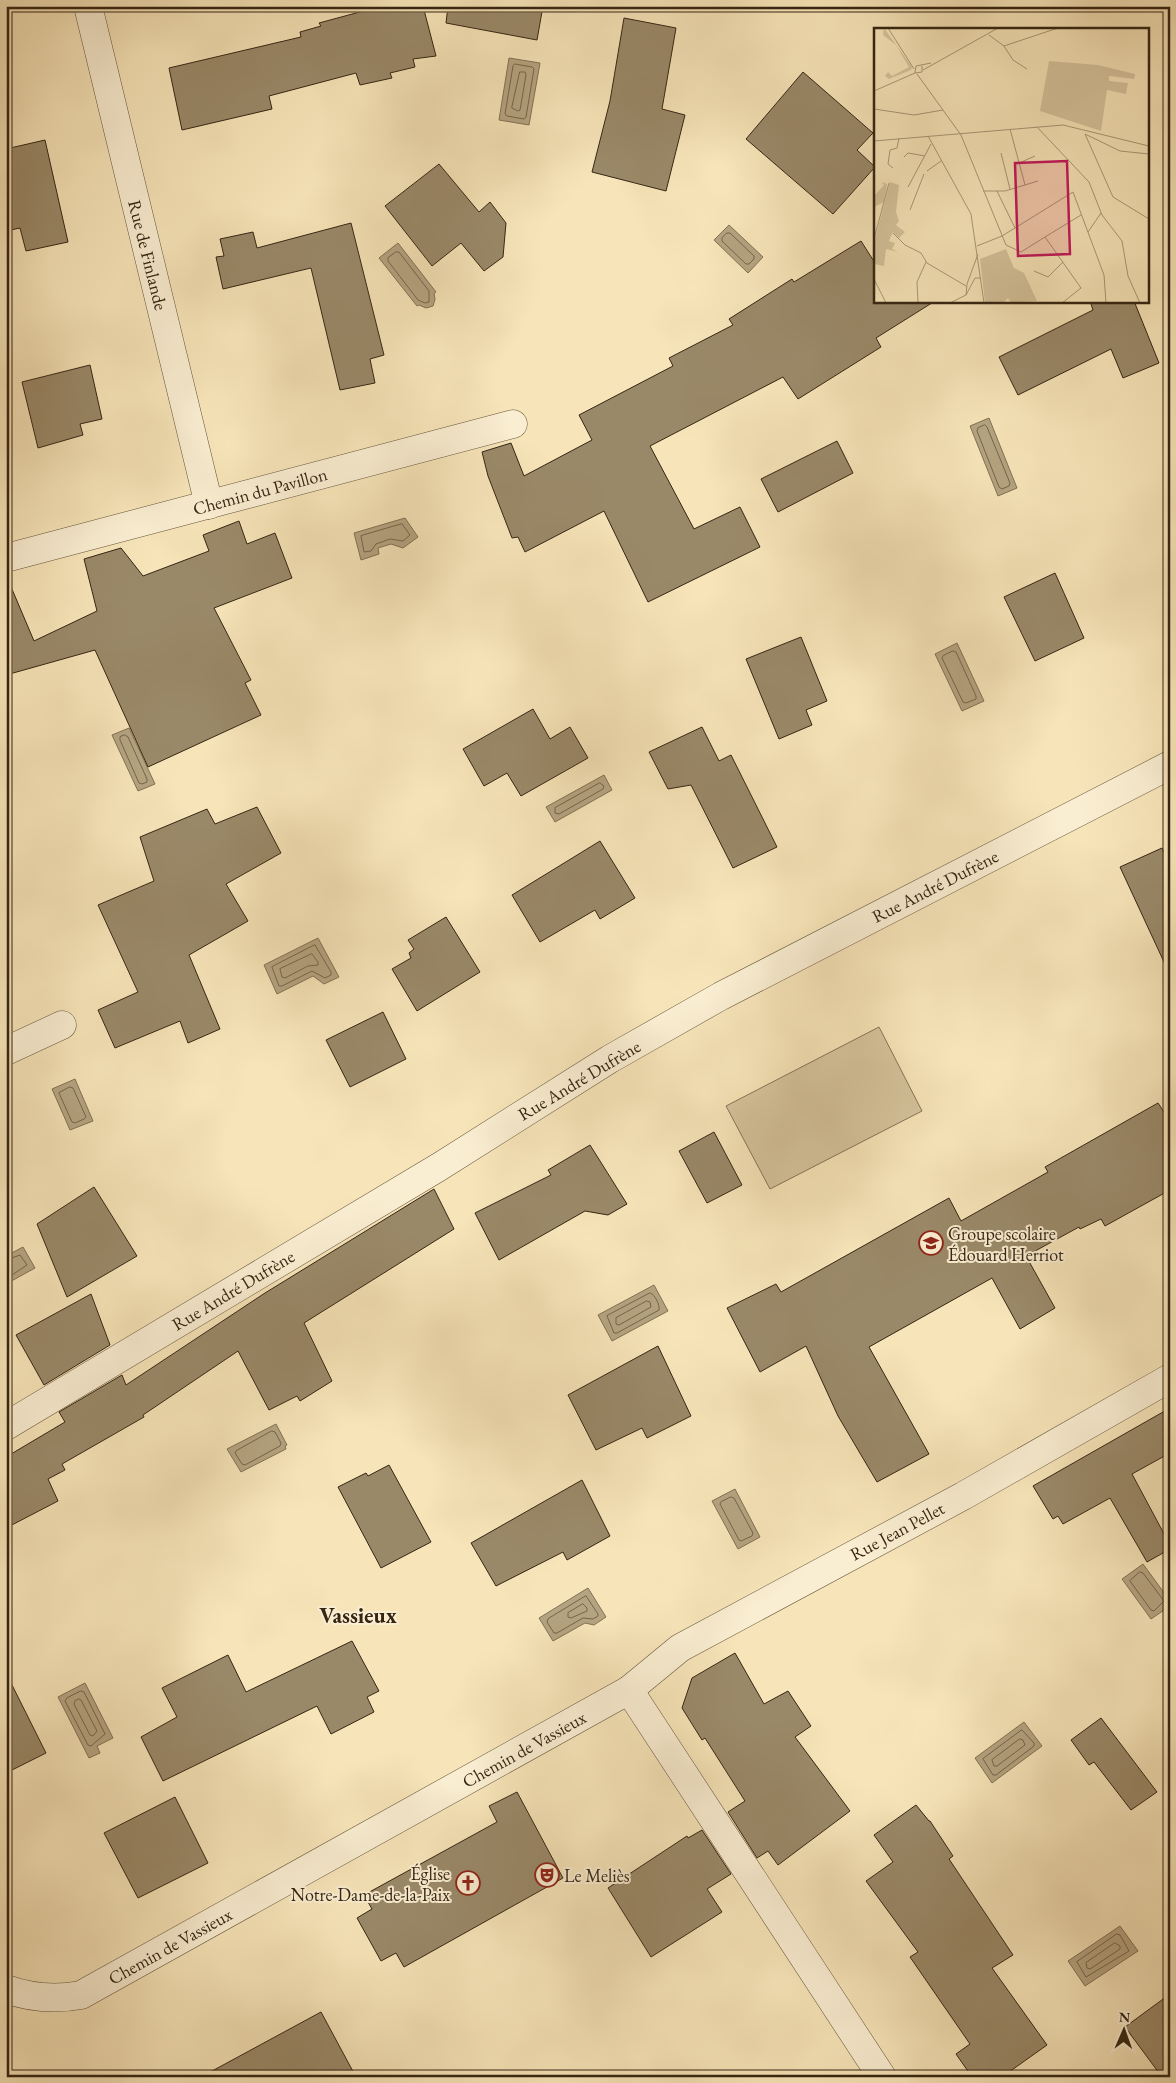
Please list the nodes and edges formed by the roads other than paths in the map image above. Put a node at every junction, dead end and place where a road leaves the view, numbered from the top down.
1 (88, 6) edge
2 (513, 424) dead end
3 (208, 504) junction
4 (6, 558) edge
5 (1170, 765) edge
6 (62, 1025) dead end
7 (6, 1051) edge
8 (1170, 1378) edge
9 (6, 1426) edge
10 (629, 1690) junction
11 (6, 1989) edge
12 (882, 2077) edge

1 - 3 street, Rue de Finlande
2 - 3 street, Chemin du Pavillon
3 - 4 street, Chemin du Pavillon
5 - 9 street, Rue André Dufrène
6 - 7 street
8 - 10 street, Rue Jean Pellet
10 - 11 street, Chemin de Vassieux
10 - 12 street

